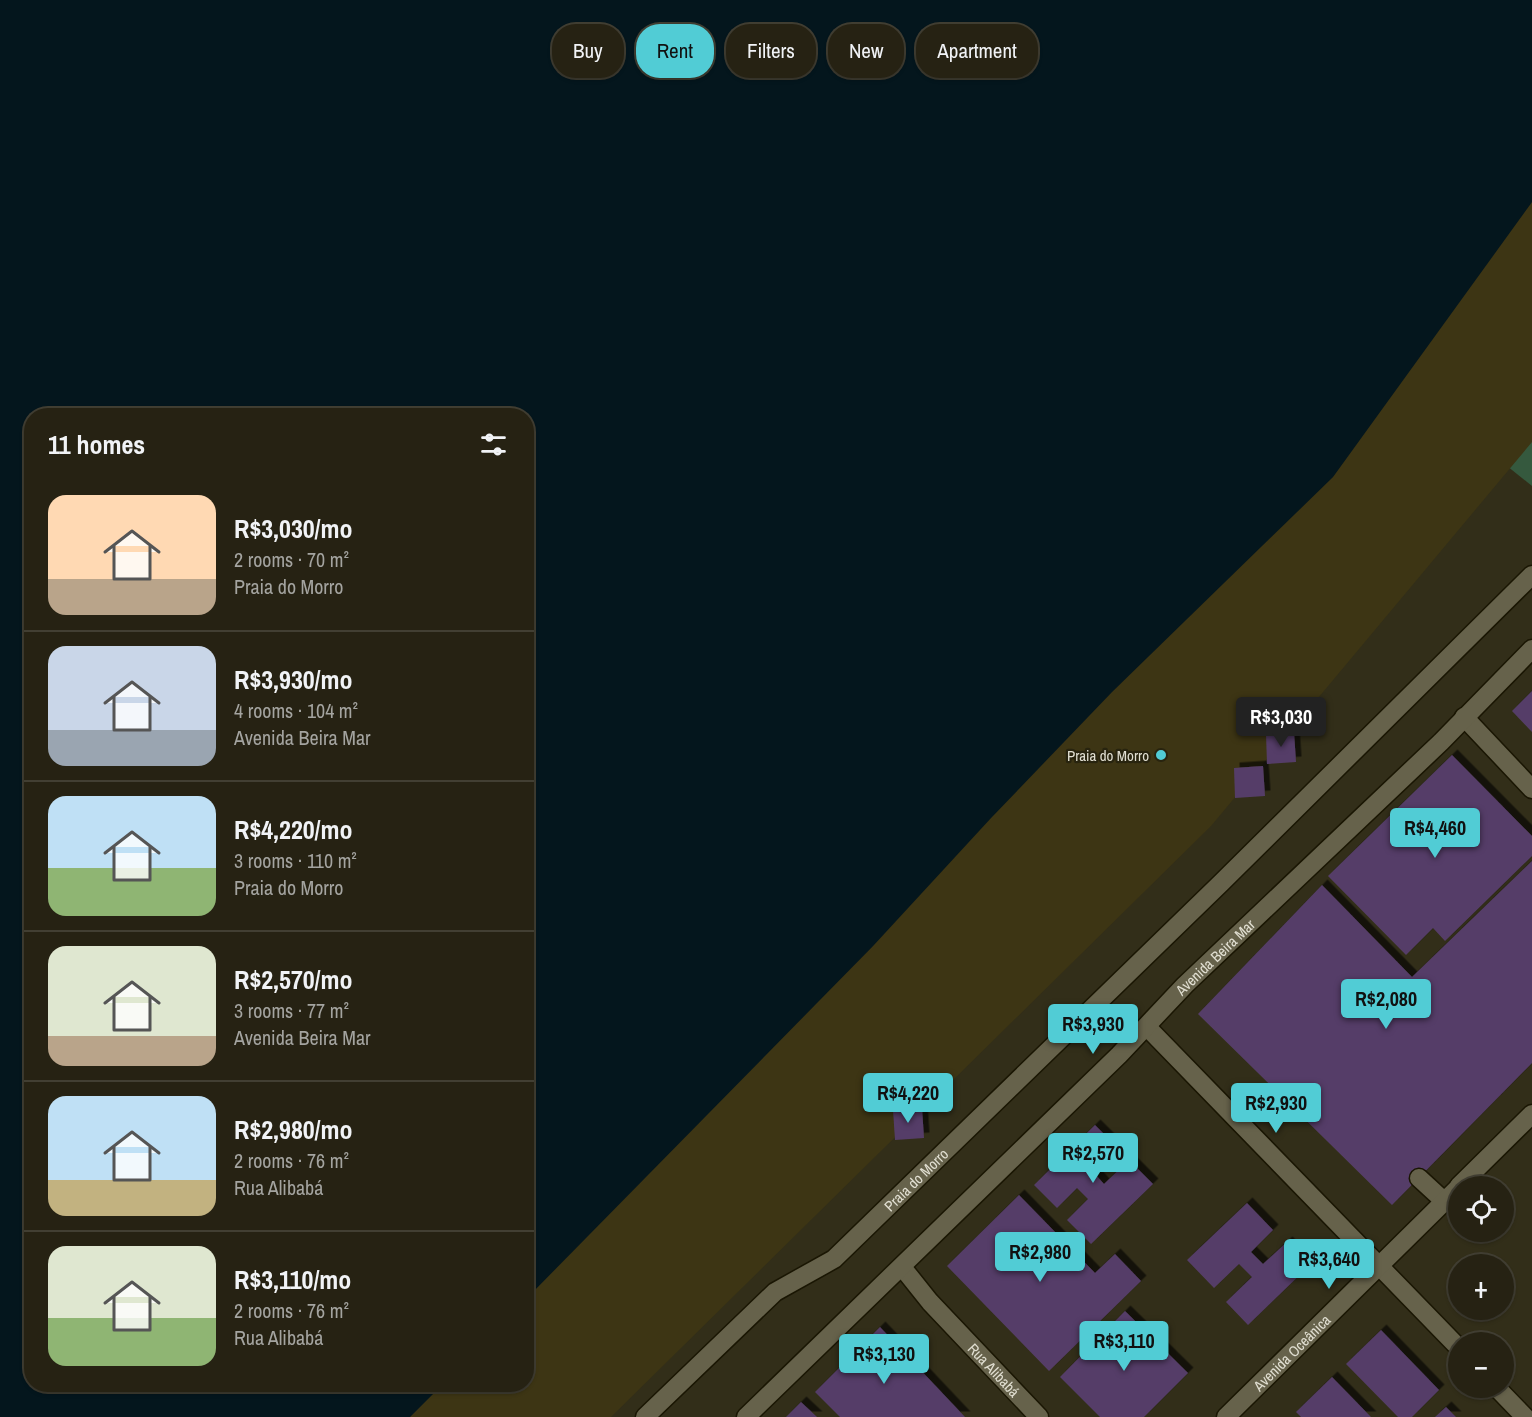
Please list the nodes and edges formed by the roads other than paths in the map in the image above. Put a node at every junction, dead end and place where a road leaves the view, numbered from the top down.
1 (1532, 575) edge
2 (1532, 649) edge
3 (1464, 717) junction
4 (1532, 789) edge
5 (1147, 1027) junction
6 (1532, 1114) edge
7 (1470, 1176) edge
8 (1419, 1178) dead end
9 (1448, 1198) edge
10 (1444, 1202) junction
11 (1379, 1265) junction
12 (902, 1268) junction
13 (1448, 1337) edge
14 (1507, 1398) edge
15 (645, 1417) edge
16 (746, 1417) edge
17 (1039, 1417) edge
18 (1226, 1417) edge
19 (1525, 1417) edge

1 - 15 street, Praia do Morro
2 - 3 street, Avenida Beira Mar
3 - 4 street
3 - 5 street, Avenida Beira Mar
5 - 11 street
5 - 12 street, Avenida Beira Mar
6 - 7 street, Avenida Oceânica
8 - 10 street
9 - 10 street, Avenida Oceânica
10 - 11 street, Avenida Oceânica
11 - 13 street
11 - 18 street, Avenida Oceânica
12 - 16 street, Avenida Beira Mar
12 - 17 street, Rua Alibabá
14 - 19 street

